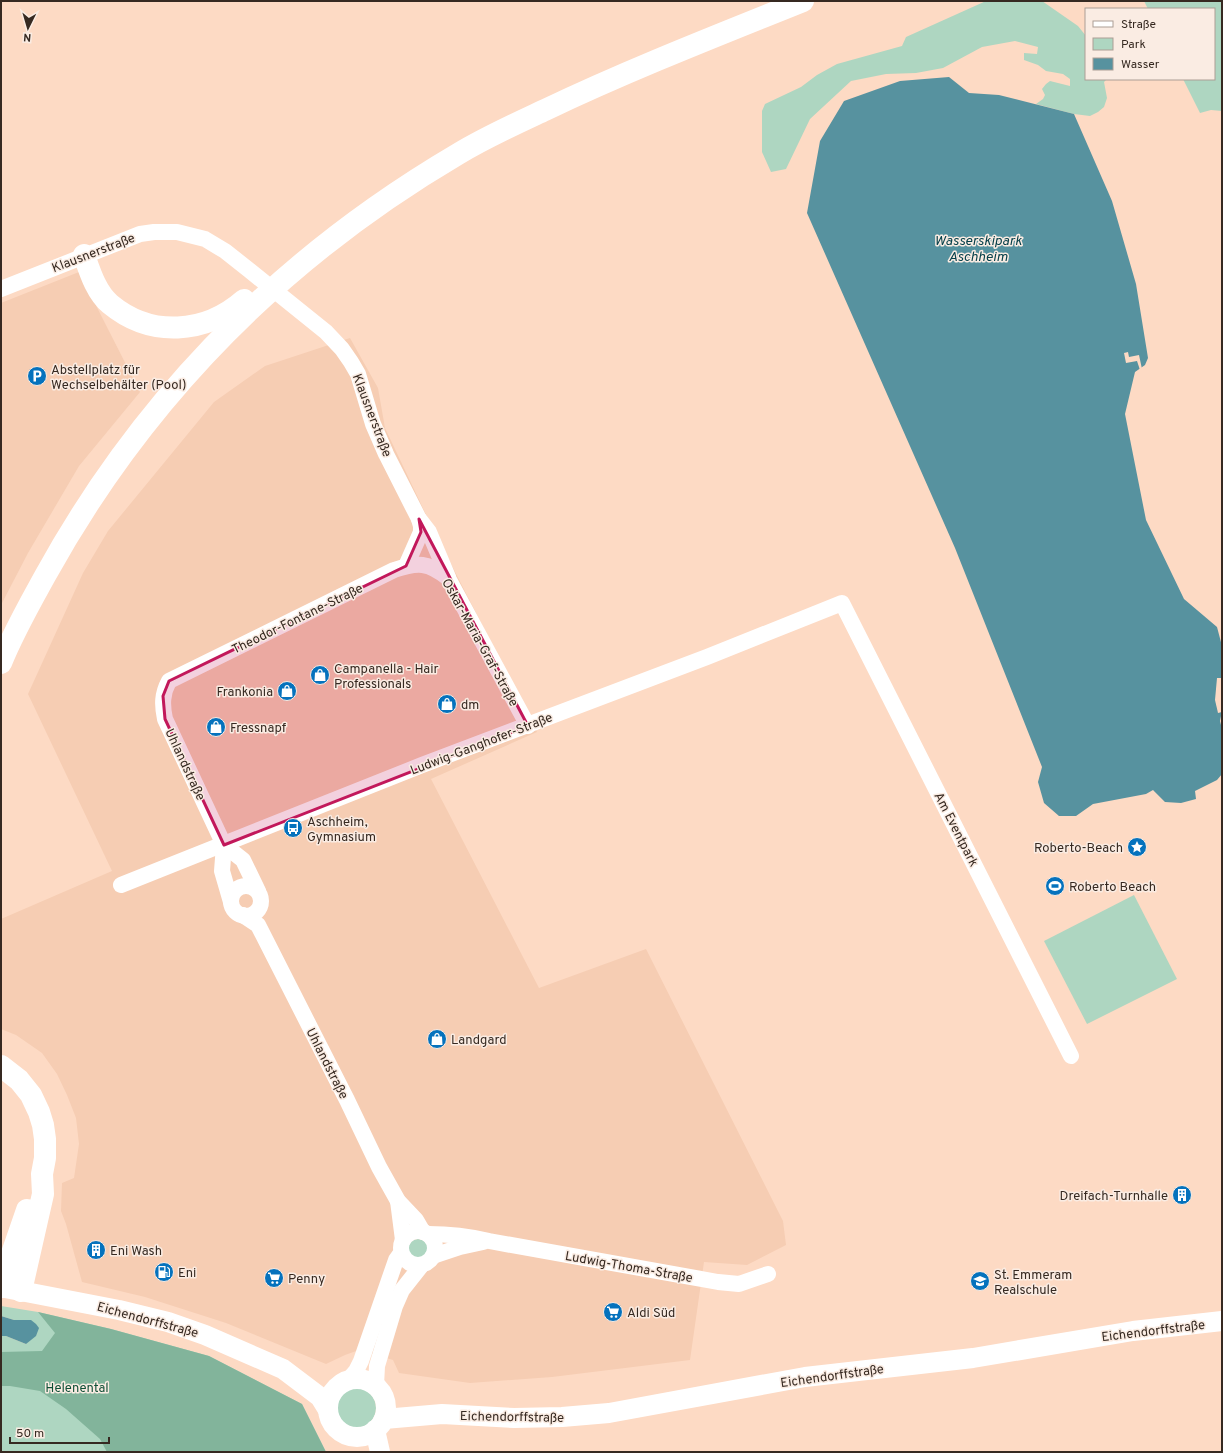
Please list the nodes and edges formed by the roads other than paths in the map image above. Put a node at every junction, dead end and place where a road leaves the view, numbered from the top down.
1 (803, 1) edge
2 (322, 248) junction
3 (84, 255) junction
4 (1, 289) edge
5 (419, 519) junction
6 (406, 566) junction
7 (426, 566) joint
8 (448, 578) junction
9 (842, 603) joint
10 (1, 663) edge
11 (169, 681) joint
12 (528, 726) junction
13 (224, 845) junction
14 (121, 885) dead end
15 (259, 898) junction
16 (231, 902) junction
17 (243, 916) junction
18 (258, 925) junction
19 (1071, 1056) dead end
20 (1, 1066) edge
21 (42, 1174) junction
22 (398, 1201) junction
23 (426, 1233) junction
24 (489, 1241) junction
25 (1, 1243) edge
26 (402, 1246) junction
27 (427, 1261) junction
28 (768, 1274) dead end
29 (8, 1288) edge
30 (1222, 1321) edge
31 (289, 1373) junction
32 (344, 1382) junction
33 (380, 1391) junction
34 (328, 1410) junction
35 (442, 1414) junction
36 (380, 1425) junction
37 (349, 1436) junction
38 (361, 1452) edge
39 (380, 1452) edge

1 - 2 main road
2 - 3 main road
2 - 10 main road
3 - 4 street, Klausnerstraße
3 - 5 street, Klausnerstraße
5 - 6 street, Klausnerstraße
5 - 8 street, Klausnerstraße
6 - 7 street, Theodor-Fontane-Straße
6 - 11 street, Theodor-Fontane-Straße
7 - 8 street, Oskar-Maria-Graf-Straße
8 - 12 street, Oskar-Maria-Graf-Straße
9 - 12 street, Ludwig-Ganghofer-Straße
9 - 19 street, Am Eventpark
11 - 13 street, Uhlandstraße
12 - 13 street, Ludwig-Ganghofer-Straße
13 - 14 street, Ludwig-Ganghofer-Straße
13 - 15 street, Uhlandstraße
13 - 16 street, Uhlandstraße
15 - 16 street
15 - 17 street
15 - 18 street
16 - 17 street, Uhlandstraße
17 - 18 street, Uhlandstraße
18 - 22 street, Uhlandstraße
20 - 21 main road
21 - 25 main road
21 - 29 main road
22 - 23 street, Uhlandstraße
22 - 26 street, Uhlandstraße
23 - 24 street, Ludwig-Thoma-Straße
23 - 26 street
23 - 27 street, Uhlandstraße
24 - 27 street, Ludwig-Thoma-Straße
24 - 28 street, Ludwig-Thoma-Straße
26 - 27 street
26 - 32 street
27 - 33 street
29 - 31 street, Eichendorffstraße
30 - 35 street, Eichendorffstraße
31 - 32 street, Eichendorffstraße
31 - 34 street, Eichendorffstraße
32 - 33 street, Eichendorffstraße
32 - 34 street
33 - 35 street, Eichendorffstraße
33 - 36 street
34 - 37 street, Eichendorffstraße
35 - 36 street, Eichendorffstraße
36 - 37 street, Eichendorffstraße
36 - 39 street
37 - 38 street

